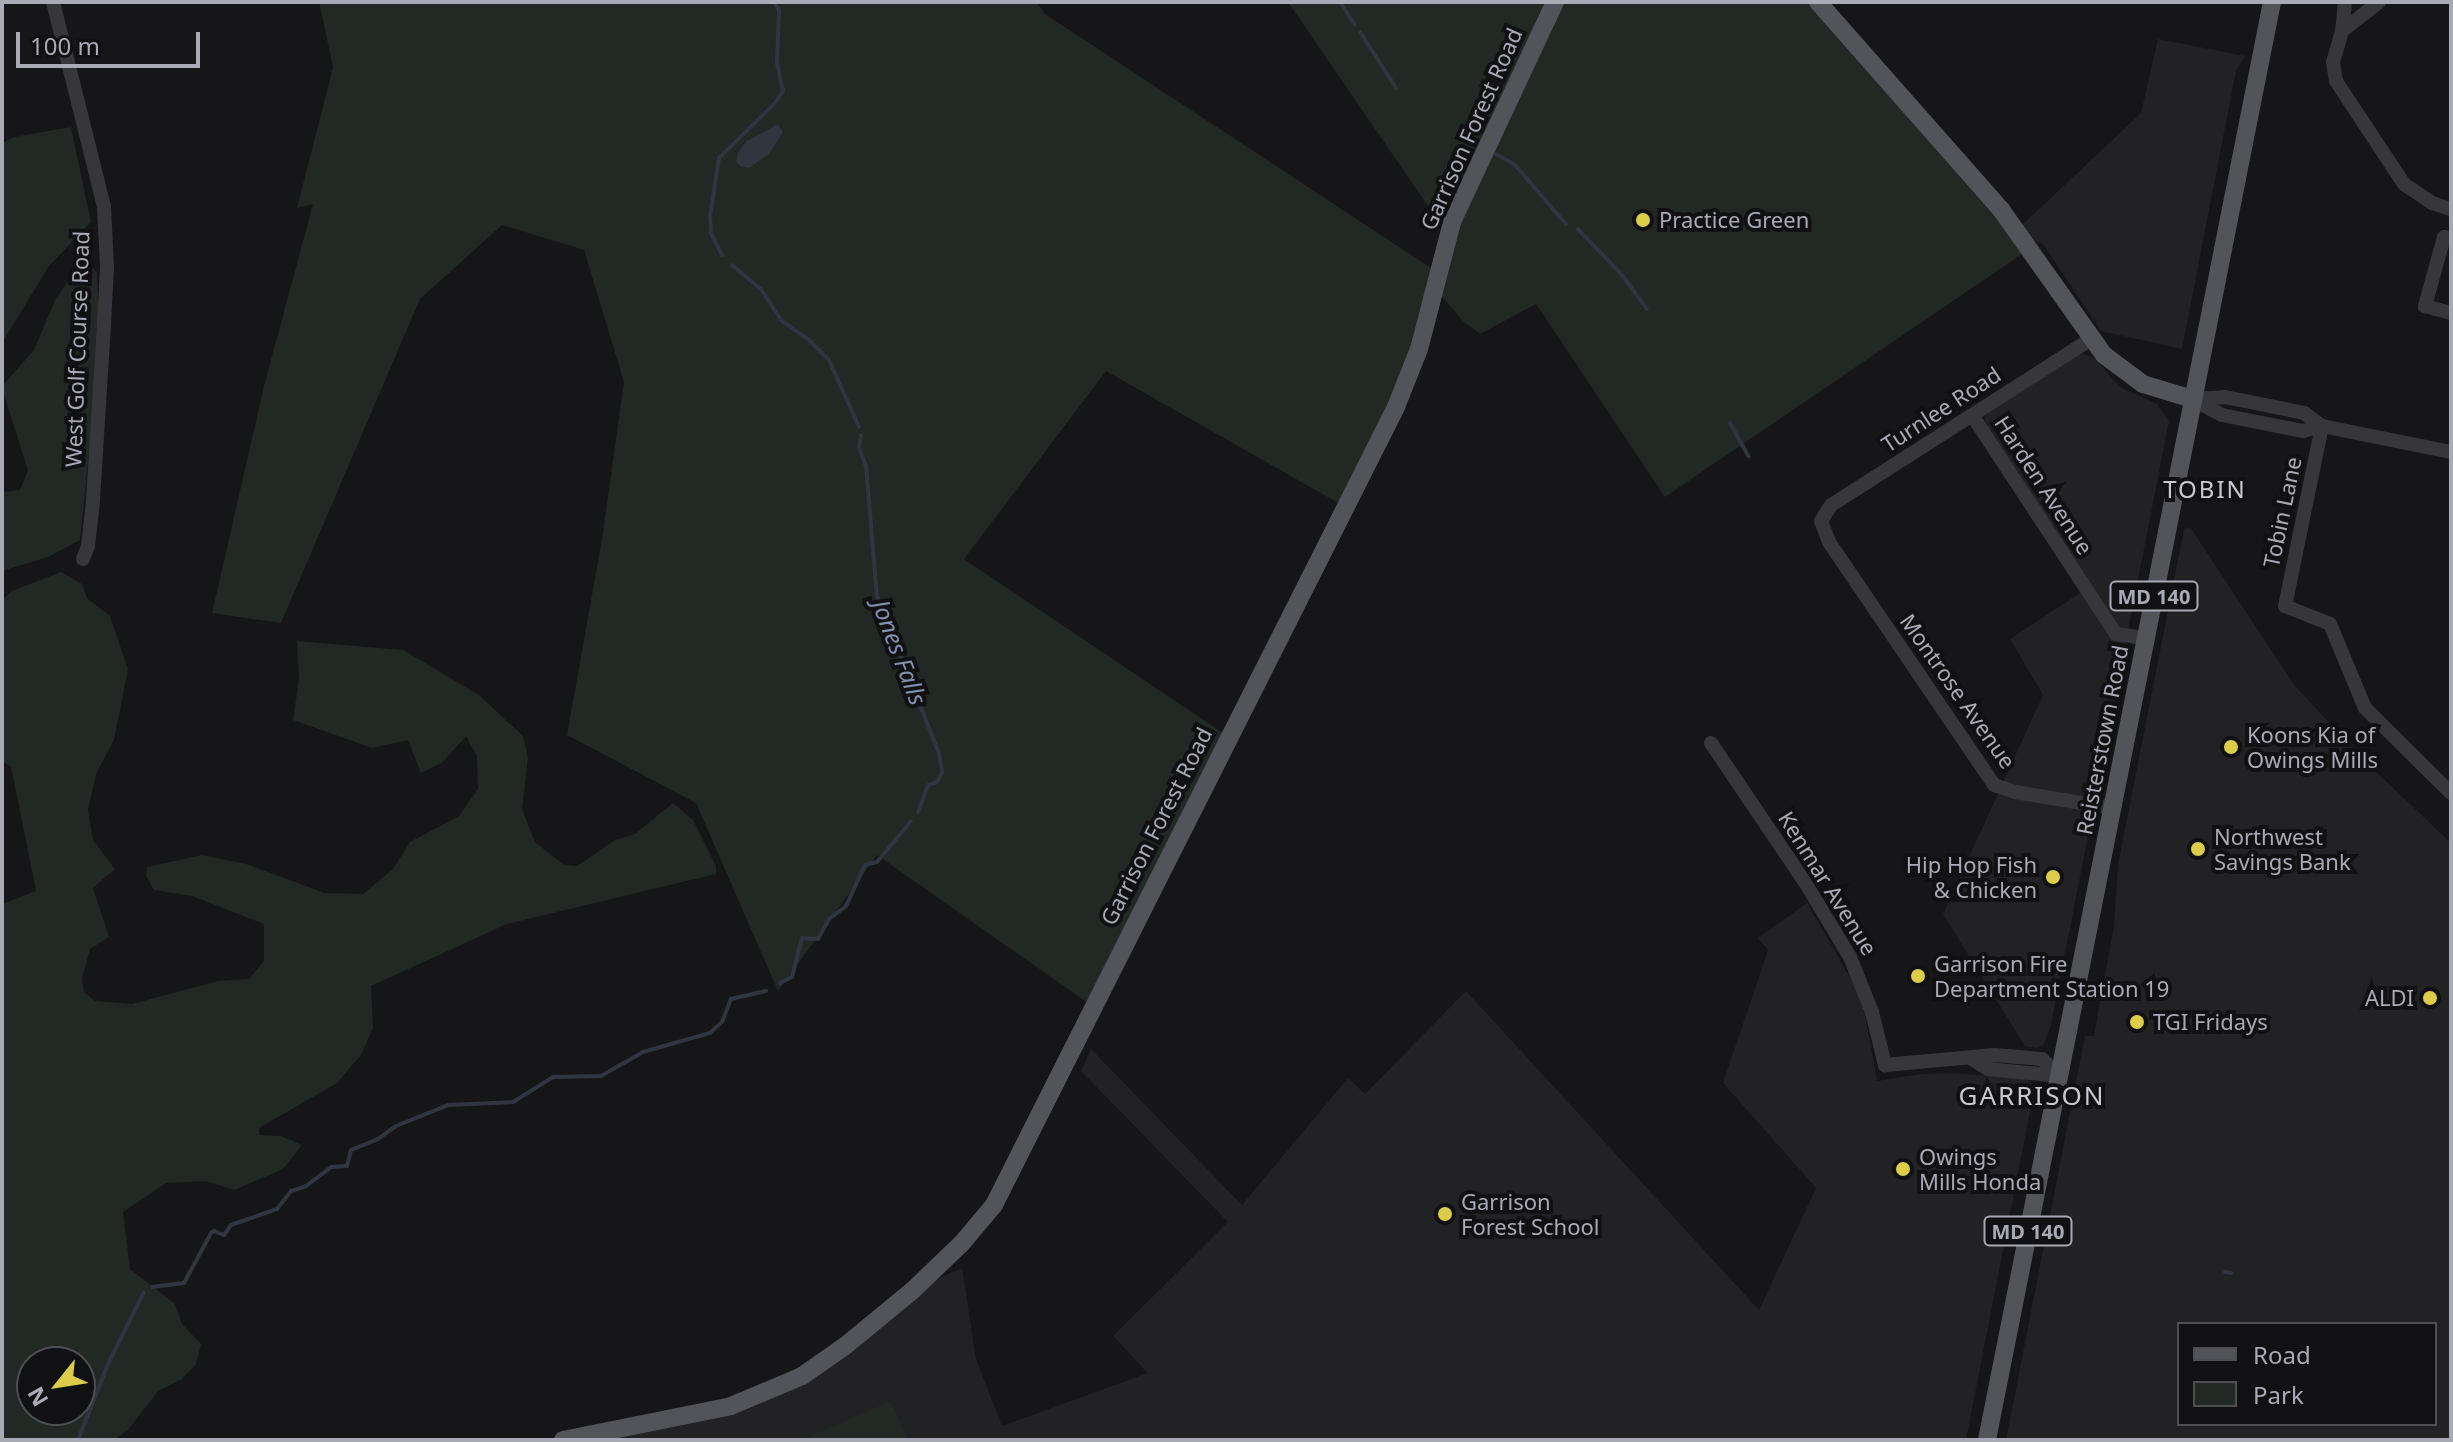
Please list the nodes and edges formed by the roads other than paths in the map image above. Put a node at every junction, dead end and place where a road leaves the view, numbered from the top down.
1 (53, 2) edge
2 (1555, 2) edge
3 (1818, 2) edge
4 (2272, 2) edge
5 (2345, 2) edge
6 (2379, 2) edge
7 (2342, 31) junction
8 (2451, 209) edge
9 (2451, 239) edge
10 (2451, 313) edge
11 (2091, 339) junction
12 (2192, 399) junction
13 (1972, 415) junction
14 (2322, 426) junction
15 (2451, 452) edge
16 (1821, 521) joint
17 (83, 559) dead end
18 (2146, 638) junction
19 (1711, 743) dead end
20 (2451, 793) edge
21 (2113, 808) junction
22 (2059, 1076) junction
23 (563, 1440) edge
24 (1987, 1440) edge

1 - 17 street, West Golf Course Road
2 - 23 main road, Garrison Forest Road
3 - 11 main road
4 - 12 main road, Reisterstown Road / MD 140
5 - 7 street
6 - 7 street
7 - 8 street
9 - 10 street
11 - 12 main road
11 - 13 street, Turnlee Road
12 - 14 street
12 - 18 main road, Reisterstown Road / MD 140
13 - 16 street, Turnlee Road
13 - 18 street, Harden Avenue
14 - 15 street
14 - 20 street, Tobin Lane
16 - 21 street, Montrose Avenue
18 - 21 main road, Reisterstown Road / MD 140
19 - 22 street, Kenmar Avenue
21 - 22 main road, Reisterstown Road / MD 140
22 - 24 main road, Reisterstown Road / MD 140

